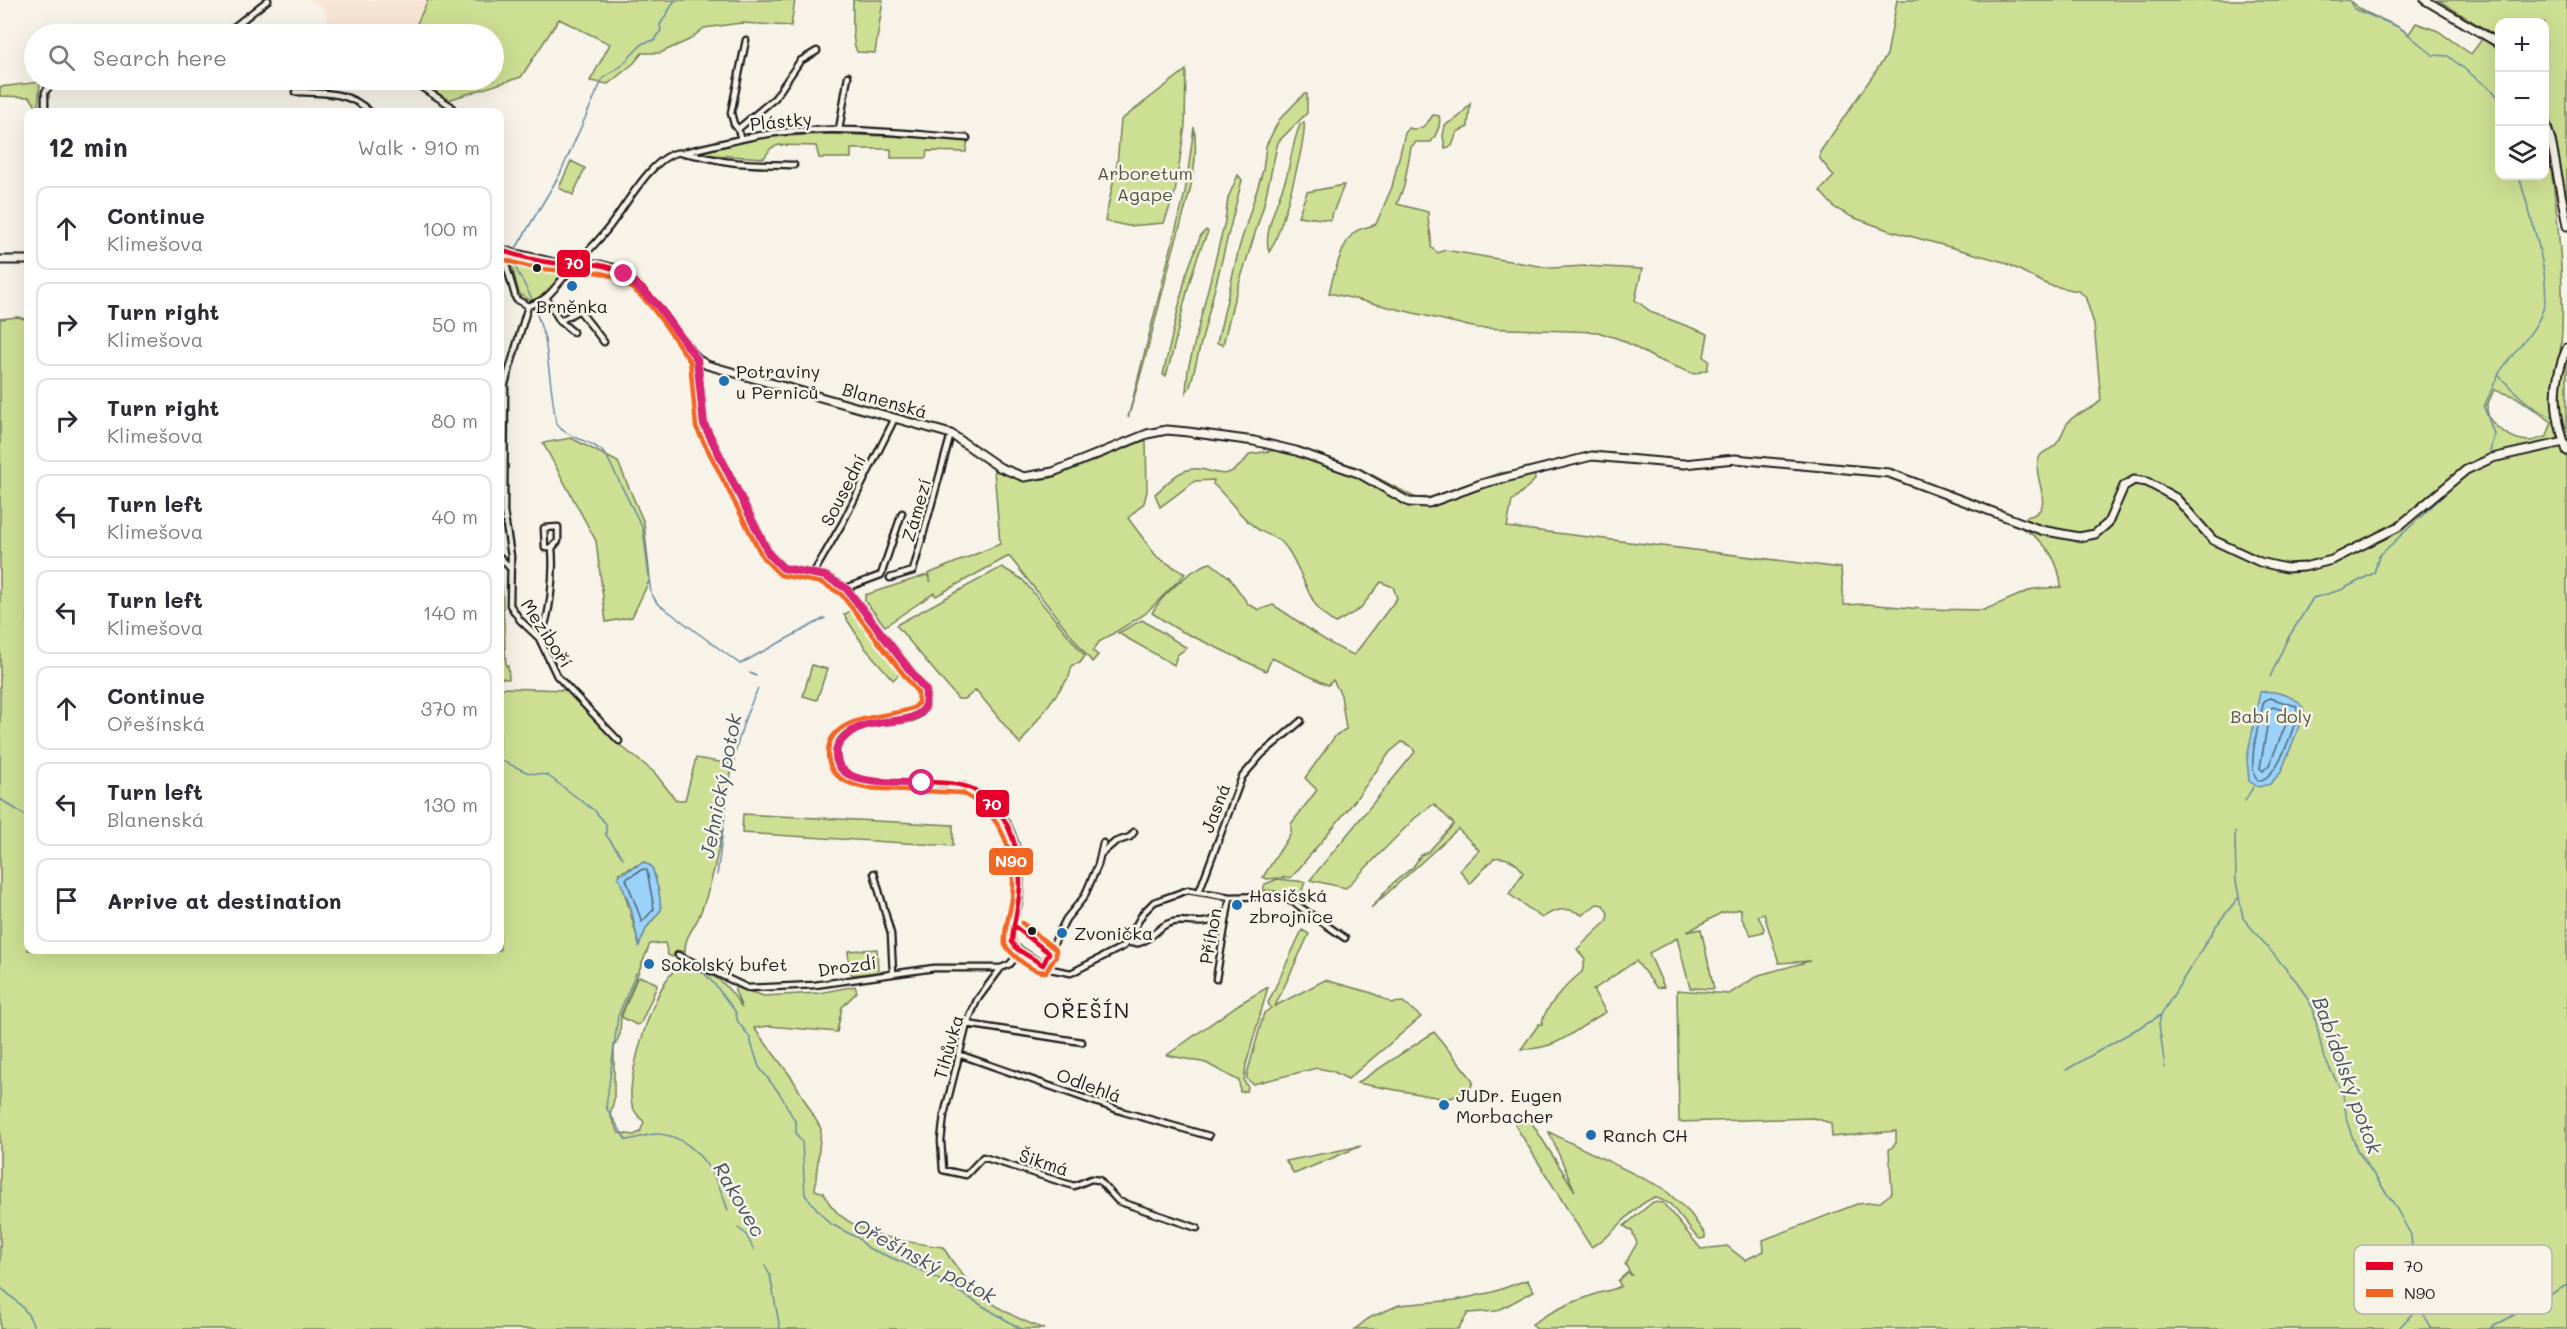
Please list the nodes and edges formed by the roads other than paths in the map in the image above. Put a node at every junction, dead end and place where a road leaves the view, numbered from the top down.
1 (268, 0) edge
2 (2425, 0) edge
3 (238, 24) edge
4 (746, 40) dead end
5 (2495, 42) edge
6 (817, 51) dead end
7 (848, 76) dead end
8 (47, 90) edge
9 (426, 90) edge
10 (295, 93) dead end
11 (45, 108) edge
12 (364, 108) edge
13 (452, 108) edge
14 (2546, 126) edge
15 (738, 129) junction
16 (839, 130) junction
17 (967, 138) dead end
18 (741, 139) junction
19 (684, 152) junction
20 (794, 165) dead end
21 (2567, 226) edge
22 (504, 251) edge
23 (0, 260) edge
24 (24, 260) edge
25 (504, 260) edge
26 (579, 264) junction
27 (548, 299) junction
28 (528, 306) junction
29 (560, 321) junction
30 (573, 332) dead end
31 (604, 342) dead end
32 (2567, 348) edge
33 (697, 359) junction
34 (895, 418) junction
35 (951, 434) junction
36 (2564, 442) junction
37 (2567, 451) edge
38 (902, 513) dead end
39 (552, 548) junction
40 (504, 561) edge
41 (509, 567) junction
42 (813, 574) junction
43 (890, 578) dead end
44 (846, 588) junction
45 (538, 638) junction
46 (1301, 721) dead end
47 (619, 741) dead end
48 (1134, 832) dead end
49 (1103, 843) dead end
50 (1101, 854) junction
51 (874, 873) dead end
52 (1199, 892) junction
53 (1230, 897) junction
54 (1227, 916) junction
55 (1345, 938) dead end
56 (1126, 942) junction
57 (1021, 951) junction
58 (678, 955) dead end
59 (1042, 965) junction
60 (1001, 968) junction
61 (893, 973) junction
62 (1216, 980) dead end
63 (967, 1024) junction
64 (1082, 1042) dead end
65 (961, 1056) junction
66 (1209, 1136) dead end
67 (941, 1141) joint
68 (1197, 1228) dead end

1 - 3 street
2 - 5 street
4 - 15 street
6 - 15 street, Plástky
7 - 16 street, Plástky
8 - 11 street
9 - 13 street
10 - 12 street
14 - 21 street
15 - 18 street, Plástky
16 - 17 street, Plástky
16 - 18 street, Plástky
18 - 19 street
19 - 20 street
19 - 26 street
22 - 26 street
23 - 24 street
25 - 28 street
26 - 27 street
26 - 33 street
27 - 28 street
27 - 29 street
28 - 41 street, Meziboří
29 - 30 street
29 - 31 street
32 - 36 street
33 - 34 street, Blanenská
33 - 42 street
34 - 35 street, Blanenská
34 - 42 street, Sousední
35 - 36 street, Blanenská
35 - 43 street, Zámezí
36 - 37 street
38 - 44 street
39 - 39 street
39 - 45 street
40 - 41 street
41 - 45 street, Meziboří
42 - 44 street
44 - 57 street
45 - 47 street, Meziboří
46 - 52 street, Jasná
48 - 50 street
49 - 50 street
50 - 59 street
51 - 61 street
52 - 53 street
52 - 56 street
53 - 54 street, Příhon
53 - 55 street
54 - 56 street
54 - 62 street, Příhon
56 - 59 street
57 - 59 street
57 - 60 street
58 - 61 street, Drozdí
60 - 61 street, Drozdí
60 - 63 street, Tihůvka
63 - 64 street
63 - 65 street, Tihůvka
65 - 66 street, Odlehlá
65 - 67 street, Tihůvka
67 - 68 street, Šikmá

